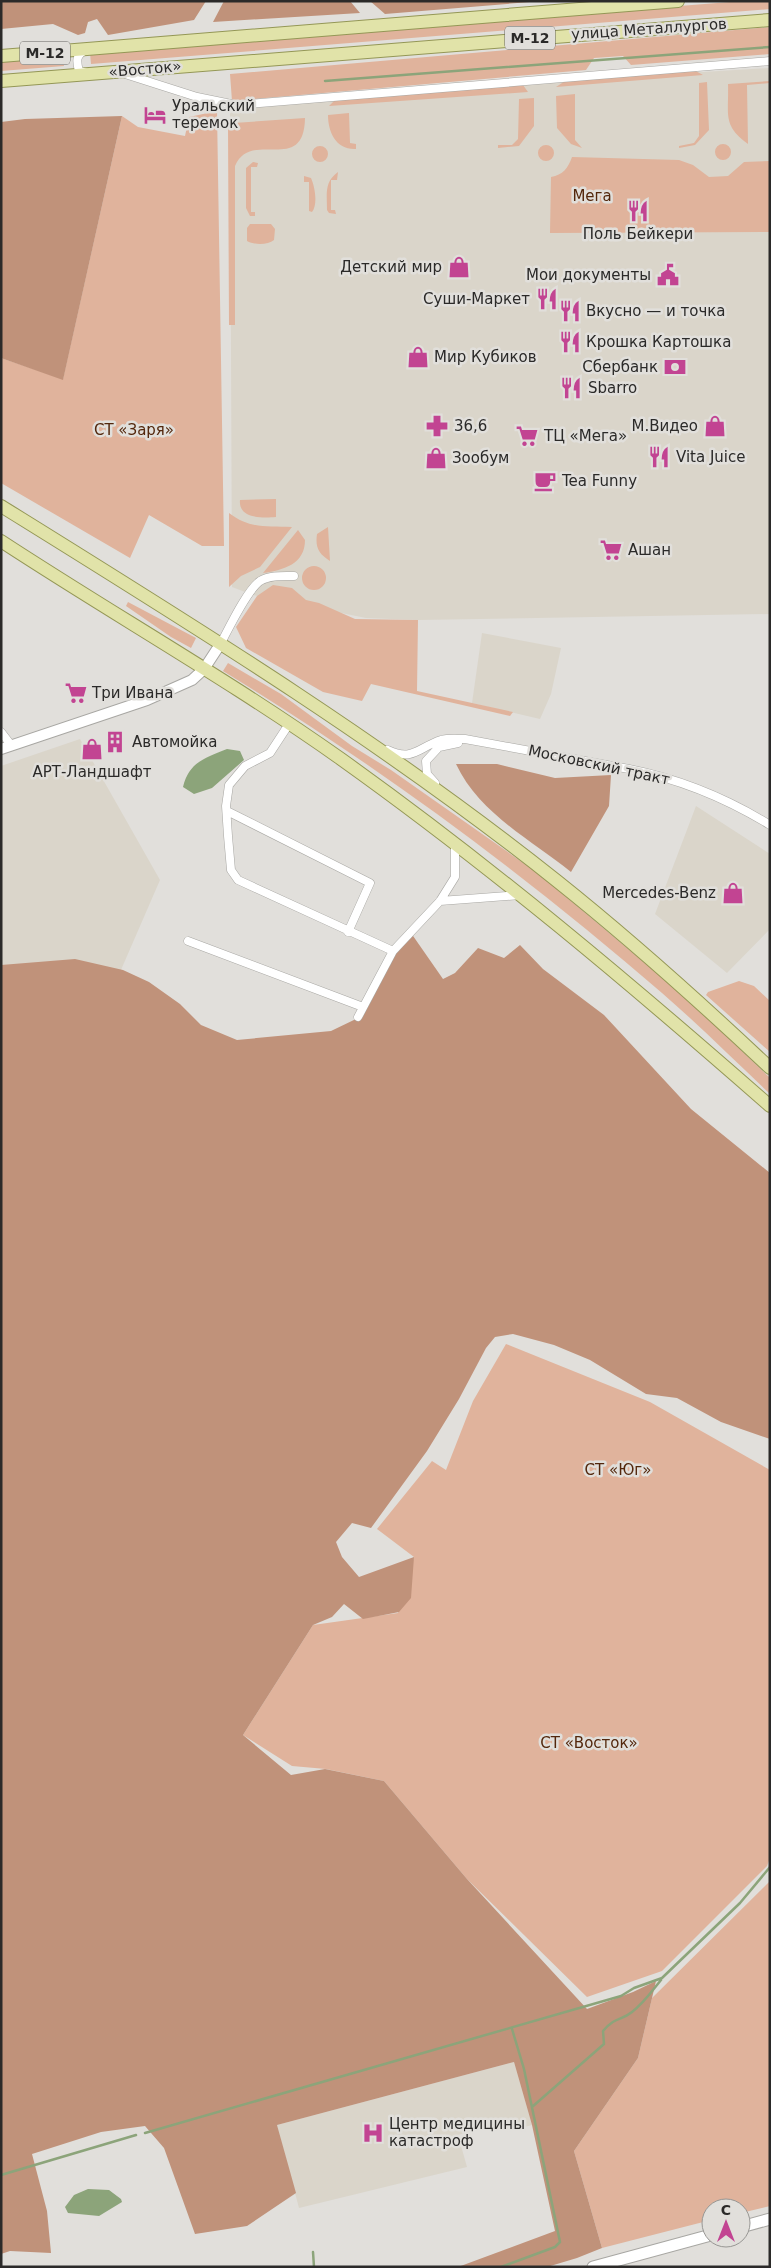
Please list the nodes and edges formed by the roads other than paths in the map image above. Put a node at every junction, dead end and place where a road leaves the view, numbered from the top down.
1 (678, 1) edge
2 (770, 20) edge
3 (288, 33) joint
4 (88, 49) junction
5 (1, 56) edge
6 (290, 58) joint
7 (770, 61) edge
8 (116, 71) junction
9 (88, 74) junction
10 (1, 81) edge
11 (1, 506) edge
12 (1, 541) edge
13 (294, 576) dead end
14 (221, 643) junction
15 (204, 669) junction
16 (289, 724) junction
17 (1, 732) edge
18 (362, 738) junction
19 (480, 742) junction
20 (6, 747) edge
21 (459, 807) junction
22 (226, 811) junction
23 (770, 825) edge
24 (455, 842) junction
25 (522, 895) junction
26 (440, 901) junction
27 (348, 932) junction
28 (188, 941) dead end
29 (393, 951) junction
30 (363, 1007) junction
31 (358, 1018) dead end
32 (770, 1068) edge
33 (770, 1106) edge
34 (770, 2219) edge
35 (751, 2224) edge
36 (701, 2238) edge
37 (593, 2267) edge

1 - 3 main road, улица Металлургов / М-12
2 - 6 main road, улица Металлургов / М-12
3 - 4 main road, «Восток» / М-12
4 - 5 main road, «Восток» / М-12
4 - 9 street
6 - 8 main road, «Восток» / М-12
7 - 8 street
8 - 9 main road, «Восток» / М-12
9 - 10 main road, «Восток» / М-12
11 - 14 main road
12 - 15 main road
13 - 14 street
14 - 15 street
14 - 18 main road
15 - 16 main road
15 - 20 street
16 - 22 street
16 - 24 main road
17 - 20 street
18 - 19 street, Московский тракт
18 - 21 main road
19 - 21 street, Московский тракт
19 - 23 street, Московский тракт
21 - 32 main road
22 - 27 street
22 - 27 street
24 - 25 main road
24 - 26 street
25 - 26 street
25 - 33 main road
26 - 29 street
27 - 29 street
28 - 30 street
29 - 30 street
30 - 31 street
34 - 35 main road
36 - 37 main road

